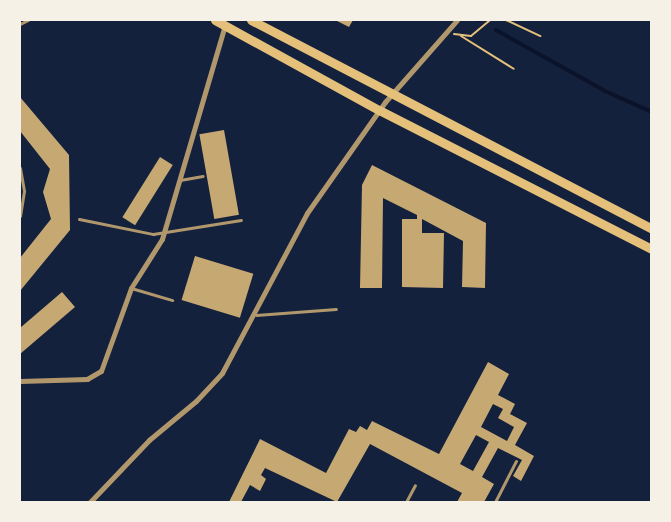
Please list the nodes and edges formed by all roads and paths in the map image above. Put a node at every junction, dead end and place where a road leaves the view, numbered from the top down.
1 (28, 20) edge
2 (215, 20) edge
3 (252, 20) edge
4 (457, 20) edge
5 (490, 20) edge
6 (506, 20) edge
7 (263, 22) edge
8 (20, 24) edge
9 (225, 25) junction
10 (449, 32) junction
11 (461, 36) junction
12 (541, 36) dead end
13 (514, 69) dead end
14 (391, 96) junction
15 (380, 110) junction
16 (20, 168) edge
17 (204, 176) dead end
18 (180, 180) junction
19 (20, 216) edge
20 (79, 219) dead end
21 (241, 220) dead end
22 (651, 229) edge
23 (164, 232) junction
24 (651, 249) edge
25 (131, 288) junction
26 (172, 300) dead end
27 (336, 309) dead end
28 (256, 315) junction
29 (20, 381) edge
30 (516, 461) dead end
31 (415, 485) dead end
32 (90, 502) edge
33 (406, 502) edge
34 (495, 502) edge

1 - 8 lane
2 - 9 main road
3 - 7 main road
4 - 10 street
5 - 11 path
6 - 12 path
7 - 14 main road
9 - 15 main road
9 - 18 street
10 - 11 path
10 - 14 street
11 - 13 path
14 - 15 street
14 - 22 main road
15 - 24 main road
15 - 28 street
16 - 19 lane
17 - 18 lane
18 - 23 street
20 - 23 lane
21 - 23 lane
23 - 25 street
25 - 26 lane
25 - 29 street
27 - 28 lane
28 - 32 street
30 - 34 lane
31 - 33 lane

